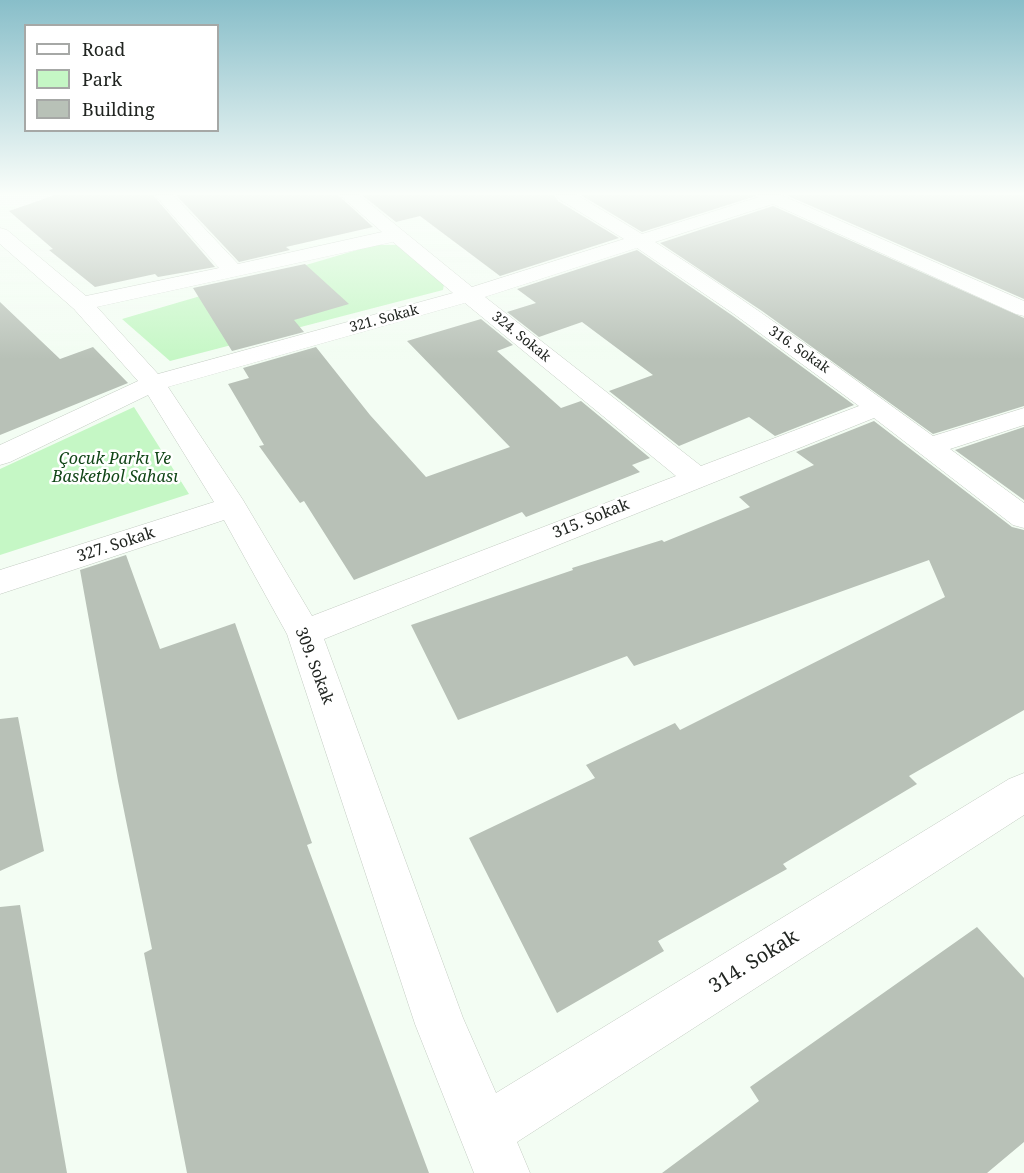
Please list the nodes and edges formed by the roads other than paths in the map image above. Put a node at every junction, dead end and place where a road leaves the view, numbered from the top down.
1 (18, 250) edge
2 (214, 250) edge
3 (330, 250) edge
4 (415, 250) edge
5 (611, 250) edge
6 (656, 250) edge
7 (891, 250) edge
8 (233, 271) junction
9 (469, 295) junction
10 (82, 304) junction
11 (1024, 309) edge
12 (153, 383) junction
13 (879, 407) junction
14 (1024, 416) edge
15 (928, 447) junction
16 (0, 456) edge
17 (696, 477) junction
18 (232, 507) junction
19 (1024, 518) edge
20 (0, 582) edge
21 (304, 633) junction
22 (1024, 792) edge
23 (485, 1131) junction
24 (502, 1173) edge

1 - 10 street, 309. Sokak
2 - 8 street
3 - 8 street
4 - 9 street, 324. Sokak
5 - 9 street, 321. Sokak
6 - 13 street, 316. Sokak
7 - 11 street
8 - 10 street
9 - 12 street, 321. Sokak
9 - 17 street, 324. Sokak
10 - 12 street, 309. Sokak
12 - 16 street, 321. Sokak
12 - 18 street, 309. Sokak
13 - 15 street, 316. Sokak
13 - 17 street, 315. Sokak
14 - 15 street
15 - 19 street, 316. Sokak
17 - 21 street, 315. Sokak
18 - 20 street, 327. Sokak
18 - 21 street, 309. Sokak
21 - 23 street, 309. Sokak
22 - 23 street, 314. Sokak
23 - 24 street, 309. Sokak

